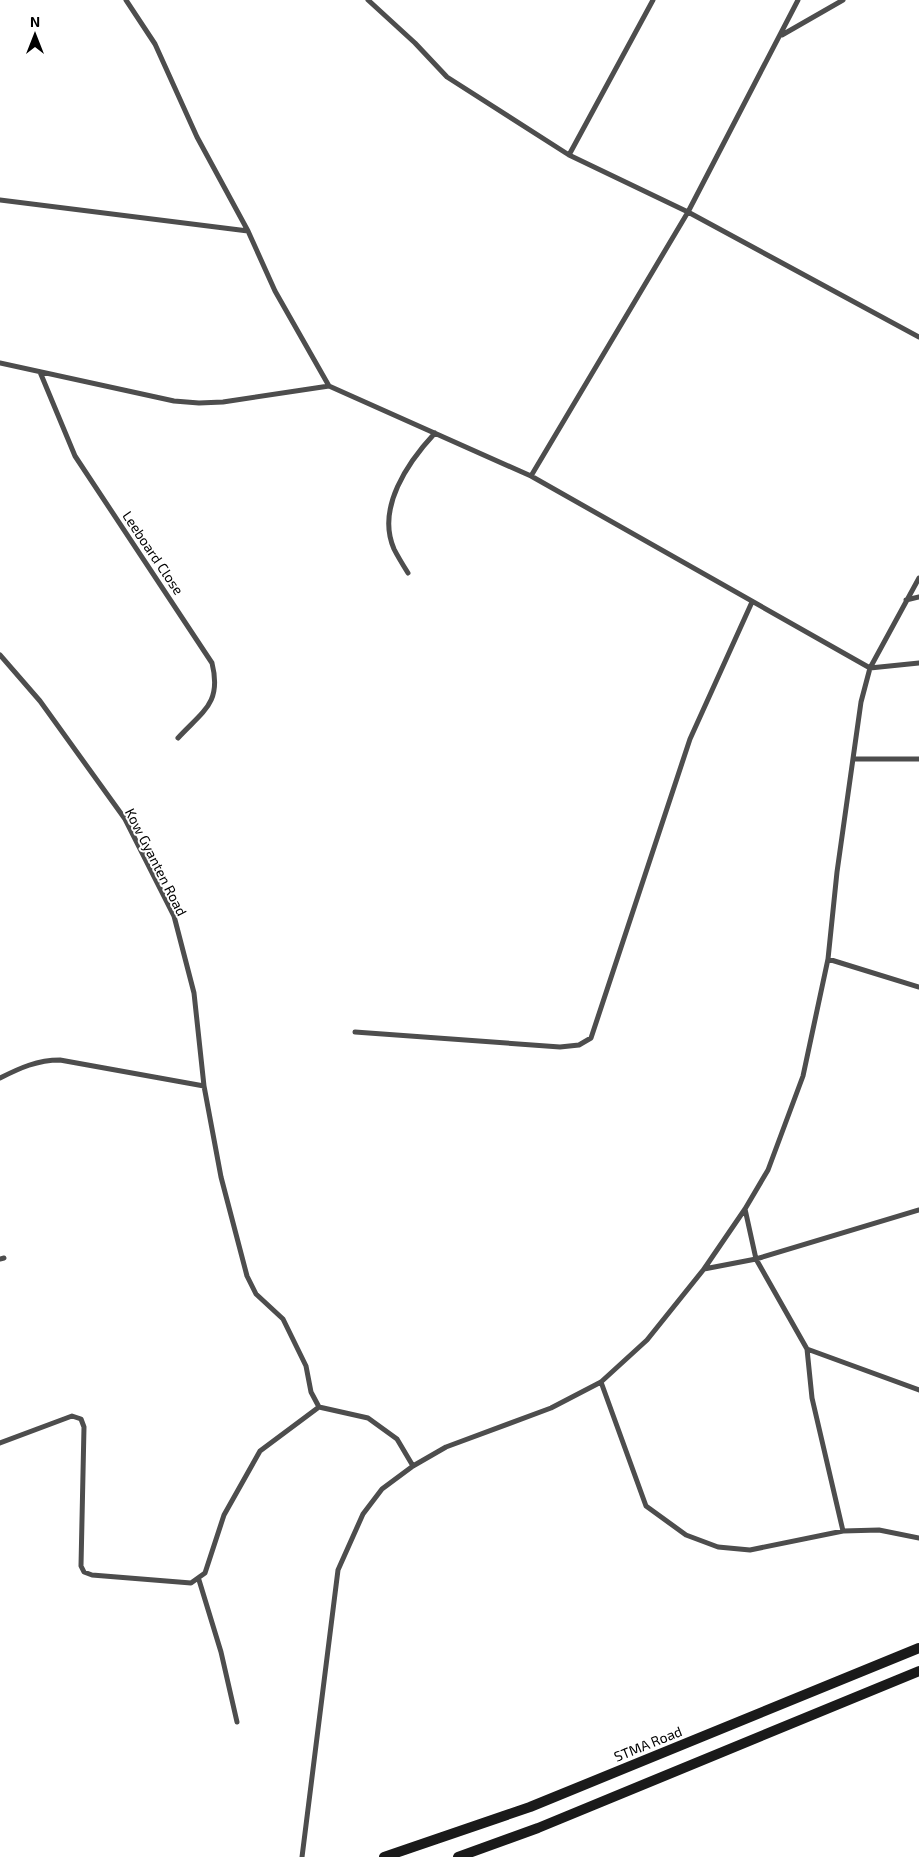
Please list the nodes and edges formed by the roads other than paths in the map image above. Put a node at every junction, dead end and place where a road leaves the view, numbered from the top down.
1 (126, 0) edge
2 (368, 0) edge
3 (653, 0) edge
4 (798, 0) edge
5 (843, 0) edge
6 (781, 36) junction
7 (569, 155) junction
8 (0, 200) edge
9 (688, 212) junction
10 (248, 230) junction
11 (919, 338) edge
12 (0, 363) edge
13 (40, 372) junction
14 (329, 386) junction
15 (435, 434) junction
16 (531, 476) junction
17 (408, 572) dead end
18 (919, 578) edge
19 (919, 597) edge
20 (906, 600) junction
21 (752, 602) junction
22 (0, 655) edge
23 (919, 662) edge
24 (870, 668) junction
25 (178, 738) dead end
26 (853, 760) junction
27 (919, 760) edge
28 (828, 959) junction
29 (919, 987) edge
30 (355, 1032) dead end
31 (0, 1078) edge
32 (204, 1086) junction
33 (745, 1209) junction
34 (919, 1210) edge
35 (756, 1259) junction
36 (704, 1269) junction
37 (807, 1349) junction
38 (600, 1382) junction
39 (919, 1390) edge
40 (319, 1406) junction
41 (0, 1443) edge
42 (413, 1466) junction
43 (843, 1531) junction
44 (919, 1538) edge
45 (199, 1580) junction
46 (919, 1648) edge
47 (919, 1671) edge
48 (237, 1722) dead end
49 (302, 1857) edge
50 (384, 1857) edge
51 (458, 1857) edge

1 - 10 street
2 - 7 street
3 - 7 street
4 - 6 street
5 - 6 street
6 - 9 street
7 - 9 street
8 - 10 street
9 - 11 street
9 - 16 street
10 - 14 street
12 - 13 street
13 - 14 street
13 - 25 street, Leeboard Close
14 - 15 street
15 - 16 street
15 - 17 street
16 - 21 street
18 - 20 street
19 - 20 street
20 - 24 street
21 - 24 street
21 - 30 street
22 - 32 street, Kow Gyanten Road
23 - 24 street
24 - 26 street
26 - 27 street
26 - 28 street
28 - 29 street
28 - 33 street
31 - 32 street
32 - 40 street, Kow Gyanten Road
33 - 35 street
33 - 36 street
34 - 35 street
35 - 36 street
35 - 37 street
36 - 38 street
37 - 39 street
37 - 43 street
38 - 42 street
38 - 43 street
40 - 42 street
40 - 45 street
41 - 45 street
42 - 49 street
43 - 44 street
45 - 48 street
46 - 50 main road, STMA Road
47 - 51 main road

